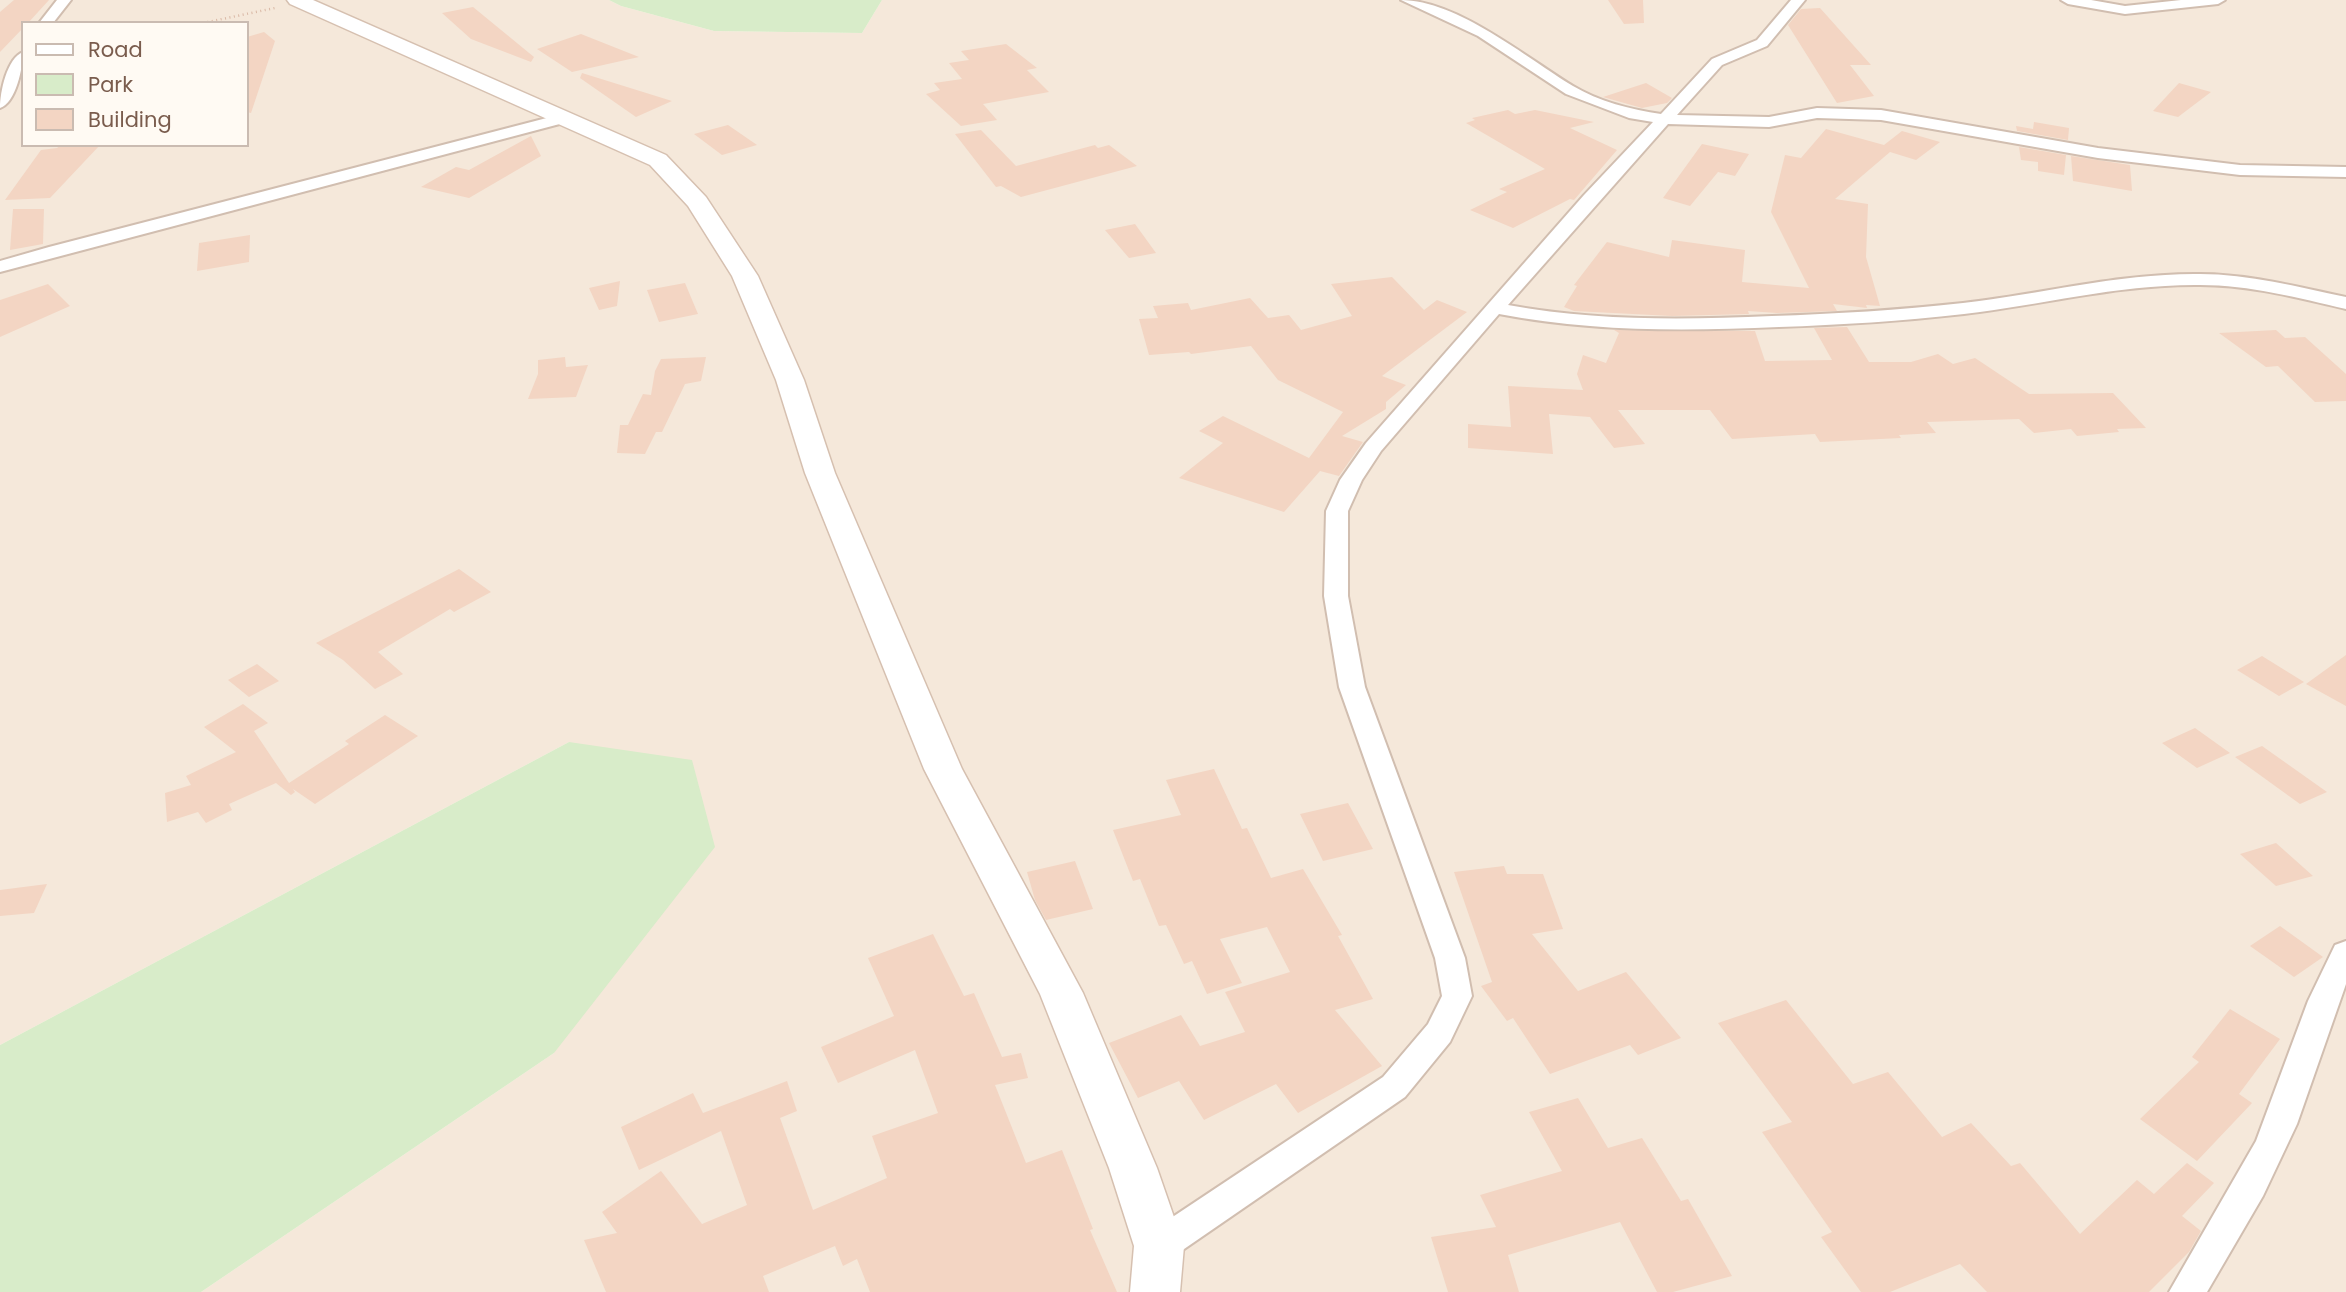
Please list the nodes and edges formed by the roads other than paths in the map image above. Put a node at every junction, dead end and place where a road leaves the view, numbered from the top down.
1 (64, 0) edge
2 (1408, 0) edge
3 (1798, 0) edge
4 (2068, 0) edge
5 (2218, 0) edge
6 (300, 1) edge
7 (48, 21) edge
8 (21, 58) edge
9 (6, 75) edge
10 (0, 103) edge
11 (566, 118) junction
12 (1665, 119) junction
13 (2346, 172) edge
14 (0, 267) edge
15 (2346, 303) edge
16 (1496, 308) junction
17 (2346, 953) edge
18 (1159, 1246) junction
19 (1155, 1292) edge
20 (2187, 1292) edge

1 - 7 street
2 - 12 street
3 - 12 street
4 - 5 street
6 - 11 street
8 - 9 street
9 - 10 street
11 - 14 street
11 - 18 street
12 - 13 street
12 - 16 street
15 - 16 street
16 - 18 street
17 - 20 street
18 - 19 street

